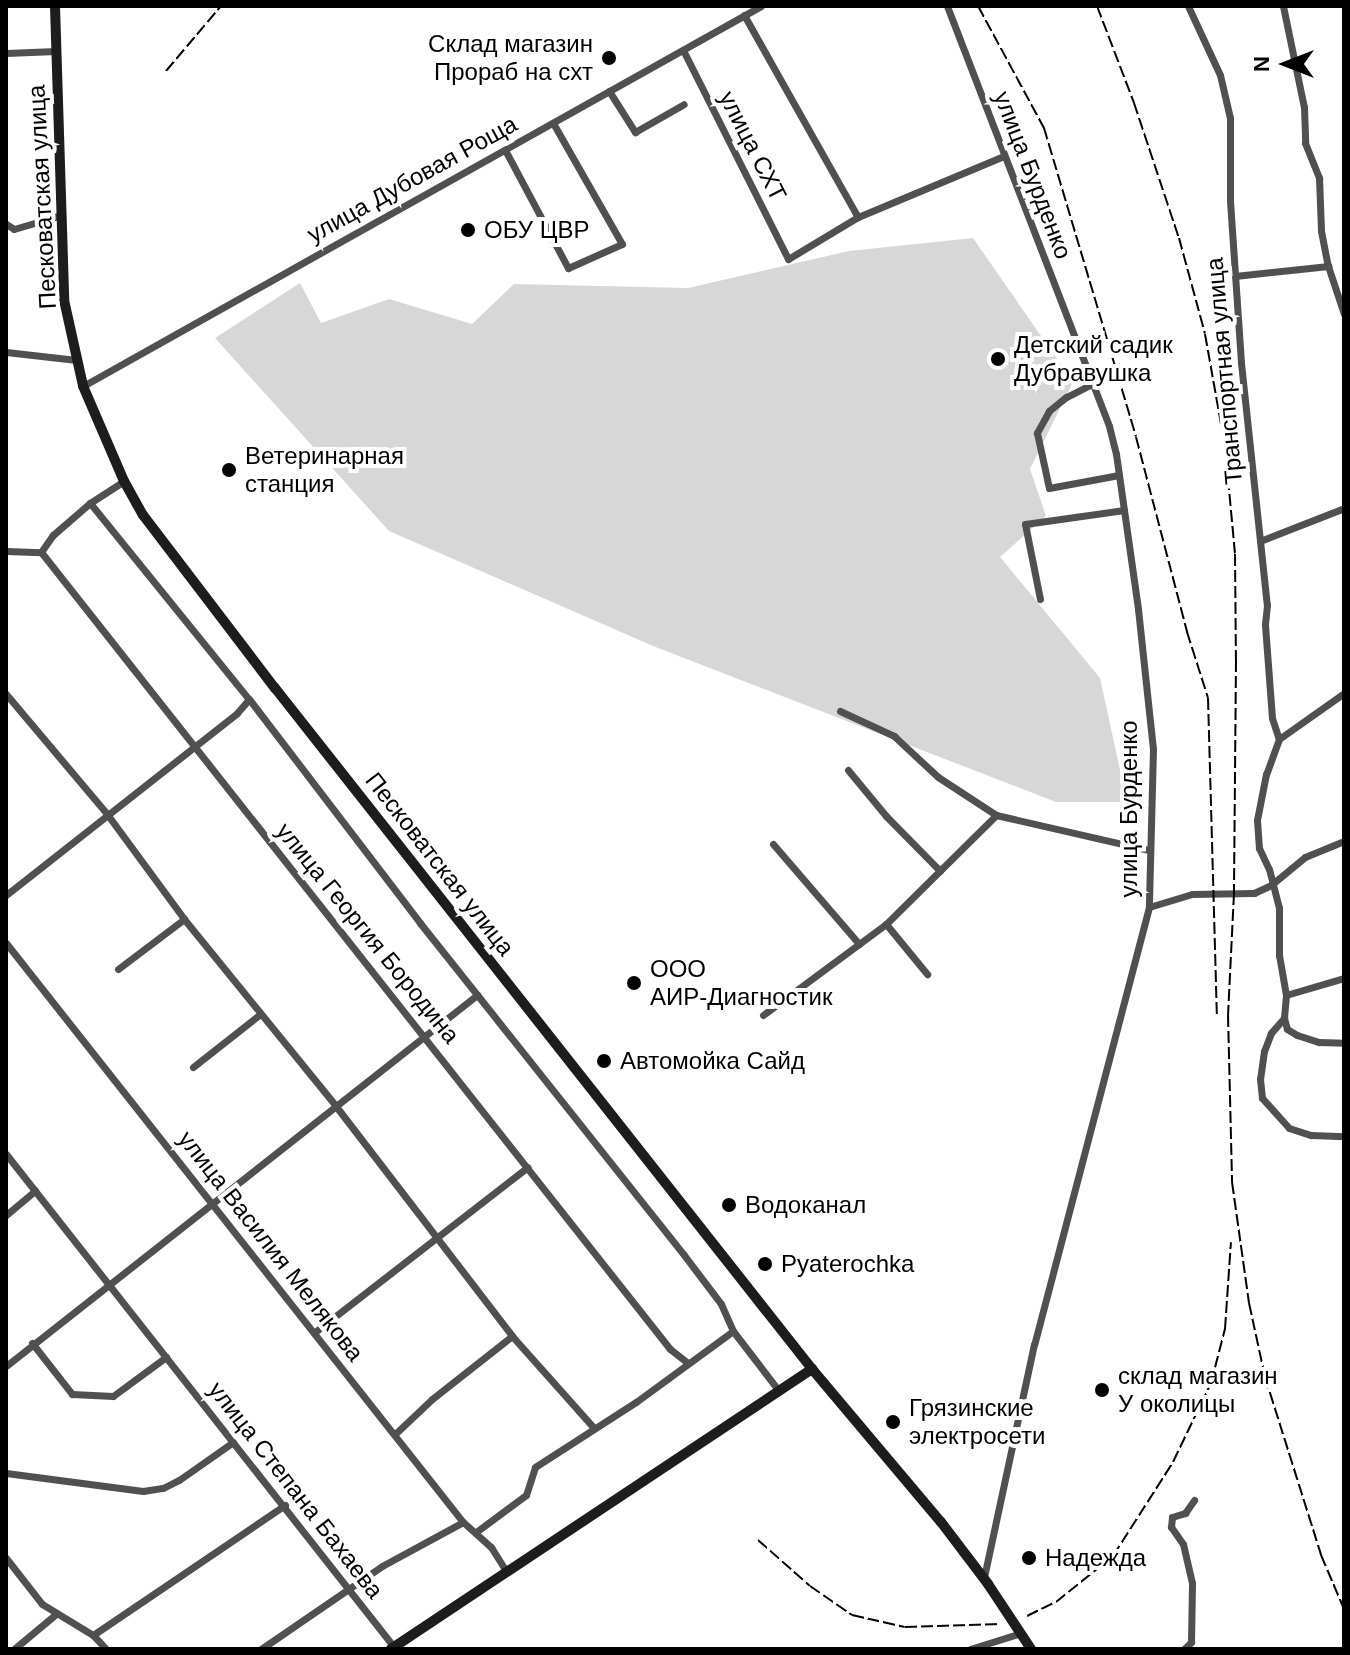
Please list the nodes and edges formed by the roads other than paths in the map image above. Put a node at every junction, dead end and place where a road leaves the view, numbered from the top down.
1 (55, 6) edge
2 (761, 6) edge
3 (947, 6) edge
4 (1188, 6) edge
5 (1283, 6) edge
6 (744, 15) junction
7 (683, 50) junction
8 (56, 51) junction
9 (6, 53) edge
10 (609, 91) junction
11 (684, 104) dead end
12 (553, 123) junction
13 (505, 150) junction
14 (1004, 156) junction
15 (62, 215) junction
16 (858, 217) junction
17 (6, 224) edge
18 (1328, 266) junction
19 (1235, 276) junction
20 (1344, 314) edge
21 (6, 352) edge
22 (77, 360) junction
23 (1092, 384) junction
24 (83, 386) junction
25 (1119, 475) junction
26 (124, 481) junction
27 (90, 503) junction
28 (1344, 508) edge
29 (1124, 510) junction
30 (1260, 541) junction
31 (6, 551) edge
32 (41, 552) junction
33 (1040, 599) dead end
34 (1344, 693) edge
35 (6, 694) edge
36 (249, 699) junction
37 (840, 711) dead end
38 (1279, 739) junction
39 (193, 745) junction
40 (848, 770) dead end
41 (107, 814) junction
42 (996, 815) junction
43 (1344, 841) edge
44 (773, 844) dead end
45 (1149, 850) junction
46 (940, 871) junction
47 (1271, 885) junction
48 (6, 895) edge
49 (1149, 907) junction
50 (184, 919) junction
51 (886, 924) junction
52 (6, 943) edge
53 (859, 944) junction
54 (118, 969) dead end
55 (927, 974) dead end
56 (1344, 978) edge
57 (477, 995) junction
58 (1286, 995) junction
59 (259, 1015) junction
60 (763, 1015) dead end
61 (1284, 1018) junction
62 (426, 1036) junction
63 (1344, 1043) edge
64 (193, 1067) dead end
65 (335, 1105) junction
66 (1344, 1136) edge
67 (6, 1154) edge
68 (528, 1167) junction
69 (35, 1191) junction
70 (211, 1203) junction
71 (6, 1215) edge
72 (436, 1240) junction
73 (110, 1283) junction
74 (733, 1331) junction
75 (315, 1332) junction
76 (512, 1336) junction
77 (32, 1343) junction
78 (166, 1357) junction
79 (688, 1363) junction
80 (6, 1366) edge
81 (812, 1369) junction
82 (779, 1391) junction
83 (593, 1427) junction
84 (395, 1434) junction
85 (233, 1442) junction
86 (6, 1473) edge
87 (1194, 1500) dead end
88 (285, 1505) junction
89 (463, 1522) junction
90 (476, 1532) junction
91 (6, 1558) edge
92 (506, 1571) junction
93 (984, 1577) junction
94 (348, 1588) junction
95 (56, 1614) junction
96 (1021, 1633) junction
97 (93, 1635) junction
98 (1193, 1646) edge
99 (393, 1648) edge
100 (14, 1649) edge
101 (106, 1649) edge
102 (261, 1649) edge
103 (970, 1649) edge
104 (1031, 1649) edge
105 (1184, 1649) edge

1 - 8 main road, Песковатская улица
2 - 6 street, улица Дубовая Роща
3 - 14 street, улица Бурденко
4 - 19 street, Транспортная улица
5 - 18 street
6 - 7 street, улица Дубовая Роща
6 - 16 street
7 - 10 street, улица Дубовая Роща
7 - 16 street, улица СХТ
8 - 9 street
8 - 15 main road, Песковатская улица
10 - 11 street
10 - 12 street, улица Дубовая Роща
12 - 13 street, улица Дубовая Роща
12 - 13 street
13 - 24 street, улица Дубовая Роща
14 - 16 street
14 - 23 street, улица Бурденко
15 - 17 street
15 - 22 main road, Песковатская улица
18 - 19 street
18 - 20 street
19 - 30 street, Транспортная улица
21 - 22 street
22 - 24 main road, Песковатская улица
23 - 25 street, улица Бурденко
23 - 25 street
24 - 26 main road, Песковатская улица
25 - 29 street, улица Бурденко
26 - 27 street
26 - 81 main road, Песковатская улица
27 - 32 street
27 - 36 street
28 - 30 street
29 - 33 street
29 - 45 street, улица Бурденко
30 - 38 street, Транспортная улица
31 - 32 street
32 - 39 street, улица Георгия Бородина
34 - 38 street
35 - 41 street
36 - 39 street
36 - 57 street
37 - 42 street
38 - 47 street
39 - 41 street
39 - 62 street, улица Георгия Бородина
40 - 46 street
41 - 48 street
41 - 50 street
42 - 45 street
42 - 46 street
43 - 47 street
44 - 53 street
45 - 49 street, улица Бурденко
46 - 51 street
47 - 49 street
47 - 58 street
49 - 93 street, улица Бурденко
50 - 54 street
50 - 59 street
51 - 53 street
51 - 55 street
52 - 70 street, улица Василия Мелякова
53 - 60 street
56 - 58 street
57 - 62 street
57 - 74 street
58 - 61 street
59 - 64 street
59 - 65 street
61 - 63 street
61 - 66 street
62 - 65 street
62 - 68 street, улица Георгия Бородина
65 - 70 street
65 - 72 street
67 - 69 street, улица Степана Бахаева
68 - 72 street
68 - 79 street, улица Георгия Бородина
69 - 71 street
69 - 73 street, улица Степана Бахаева
70 - 73 street
70 - 75 street, улица Василия Мелякова
72 - 75 street
72 - 76 street
73 - 77 street
73 - 78 street, улица Степана Бахаева
74 - 79 street
74 - 82 street
75 - 84 street, улица Василия Мелякова
76 - 83 street
76 - 84 street
77 - 78 street
77 - 80 street
78 - 85 street, улица Степана Бахаева
79 - 83 street
81 - 82 main road
81 - 93 main road, Песковатская улица
82 - 92 main road
83 - 90 street
84 - 89 street, улица Василия Мелякова
85 - 86 street
85 - 88 street, улица Степана Бахаева
87 - 98 street
88 - 94 street, улица Степана Бахаева
88 - 97 street
89 - 90 street, улица Василия Мелякова
89 - 94 street
90 - 92 street, улица Василия Мелякова
91 - 95 street
92 - 99 main road
93 - 96 main road, Песковатская улица
94 - 99 street, улица Степана Бахаева
94 - 102 street
95 - 97 street
95 - 100 street
96 - 103 street
96 - 104 main road, Песковатская улица
97 - 101 street
98 - 105 street

